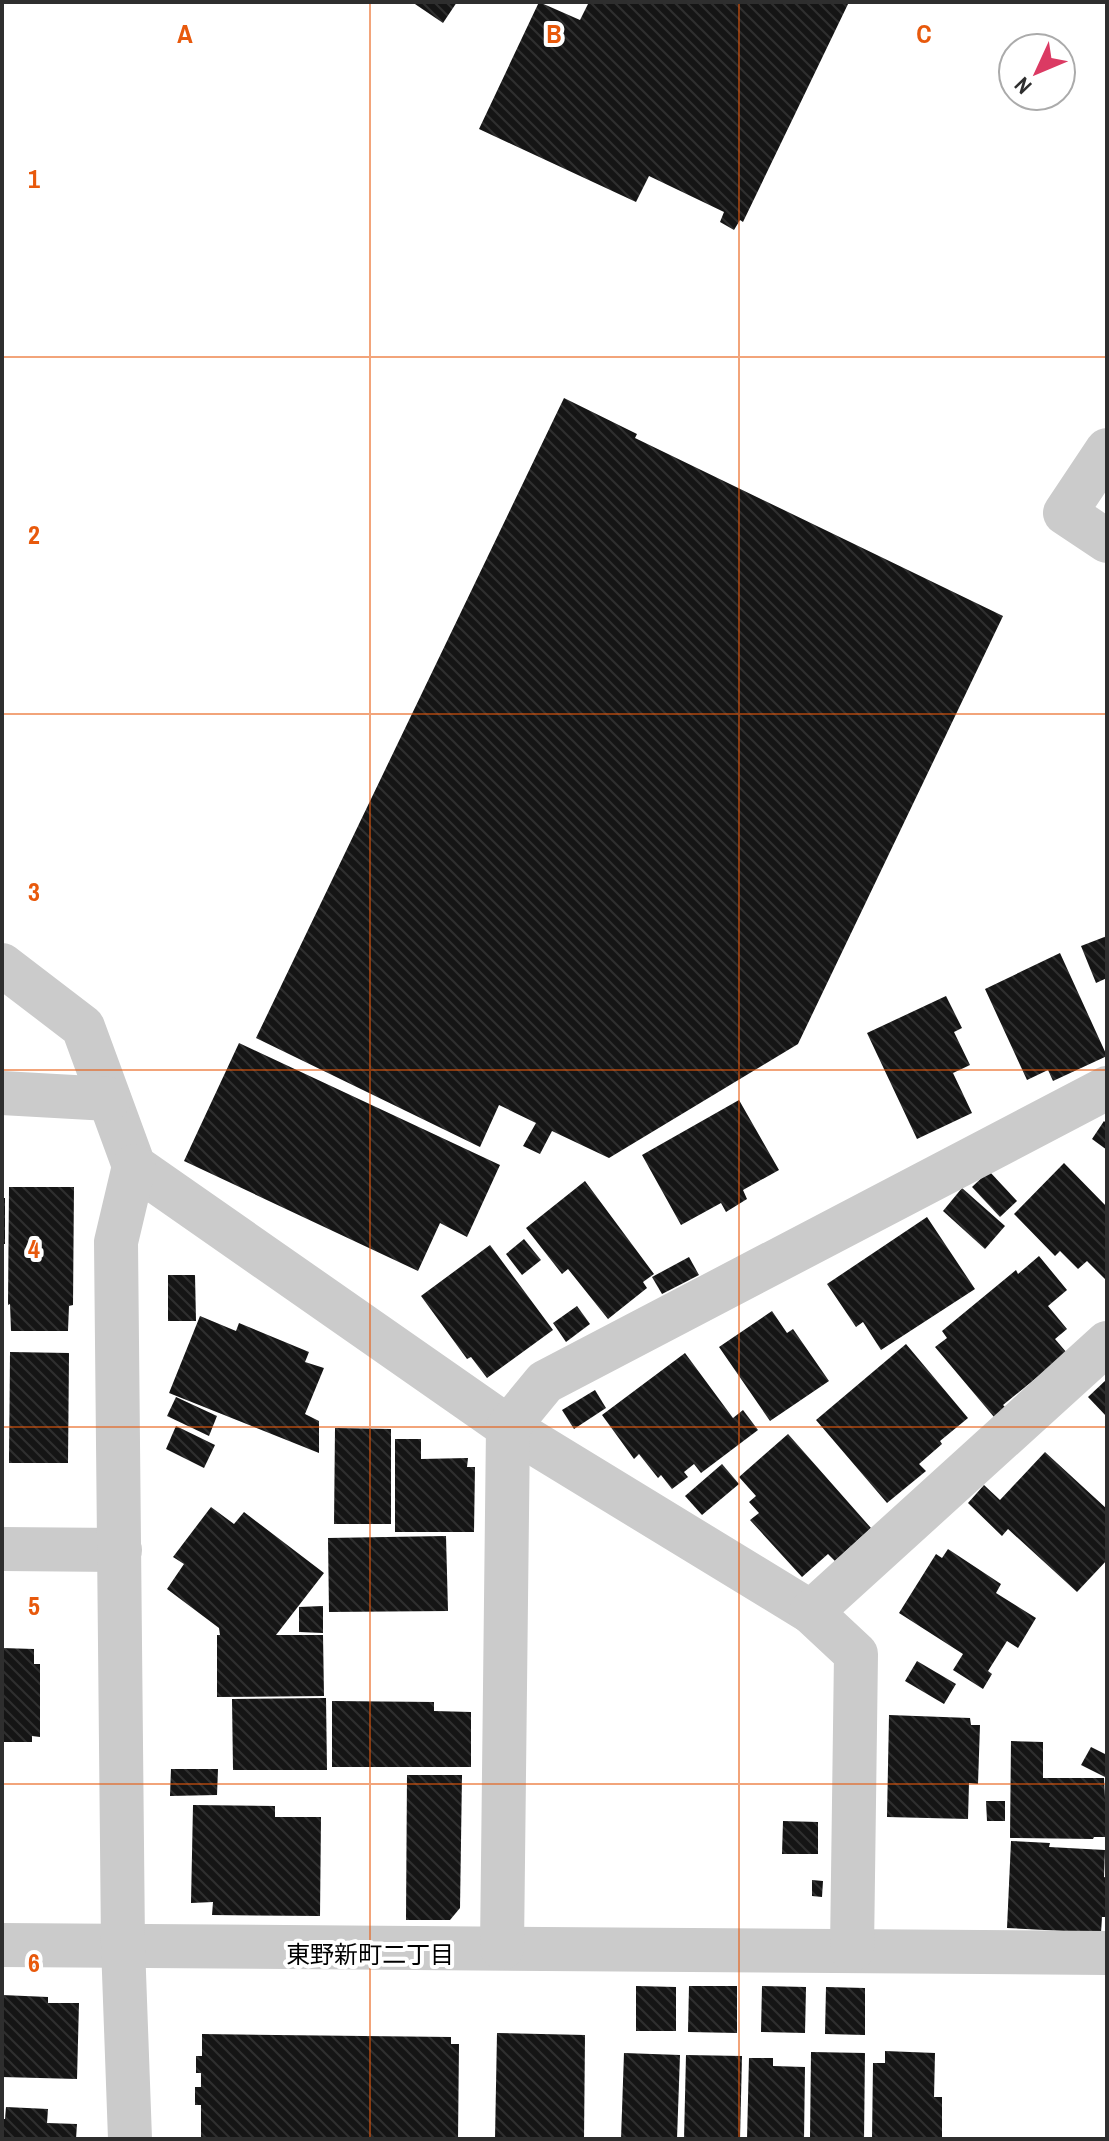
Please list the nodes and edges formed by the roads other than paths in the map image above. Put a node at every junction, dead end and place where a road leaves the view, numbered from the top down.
1 (1107, 450) edge
2 (1107, 541) edge
3 (2, 965) edge
4 (1107, 1088) edge
5 (2, 1093) edge
6 (109, 1099) junction
7 (134, 1166) junction
8 (1107, 1343) edge
9 (508, 1427) junction
10 (2, 1549) edge
11 (120, 1550) junction
12 (811, 1612) junction
13 (2, 1945) edge
14 (123, 1945) junction
15 (502, 1948) junction
16 (852, 1950) junction
17 (1107, 1953) edge
18 (130, 2139) edge

1 - 2 street
3 - 6 street
4 - 9 street
5 - 6 street
6 - 7 street
7 - 9 street
7 - 11 street
8 - 12 street
9 - 12 street
9 - 15 street
10 - 11 street
11 - 14 street
12 - 16 street
13 - 14 street
14 - 15 street
14 - 18 street
15 - 16 street
16 - 17 street

